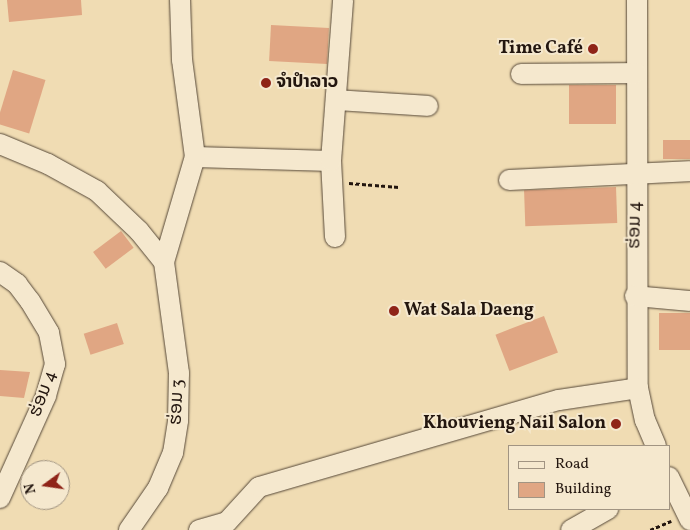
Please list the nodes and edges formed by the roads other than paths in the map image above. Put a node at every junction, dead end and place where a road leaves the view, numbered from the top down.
1 (180, 0) edge
2 (343, 0) edge
3 (636, 0) edge
4 (636, 73) junction
5 (521, 74) dead end
6 (336, 100) junction
7 (428, 106) dead end
8 (0, 144) edge
9 (195, 157) junction
10 (331, 161) junction
11 (690, 171) edge
12 (637, 172) junction
13 (509, 180) dead end
14 (336, 237) dead end
15 (164, 262) junction
16 (0, 272) edge
17 (635, 296) junction
18 (690, 301) edge
19 (638, 388) junction
20 (656, 445) edge
21 (670, 479) edge
22 (0, 498) edge
23 (606, 510) edge
24 (688, 517) edge
25 (129, 530) edge
26 (199, 530) edge
27 (571, 530) edge

1 - 9 street
2 - 6 street
3 - 4 street, ຮ່ອມ 4
4 - 5 street
4 - 12 street, ຮ່ອມ 4
6 - 7 street
6 - 10 street
8 - 15 street
9 - 10 street
9 - 15 street
10 - 14 street
11 - 12 street
12 - 13 street
12 - 17 street, ຮ່ອມ 4
15 - 25 street, ຮ່ອມ 3
16 - 22 street, ຮ່ອມ 4
17 - 18 street
17 - 19 street, ຮ່ອມ 4
19 - 20 street, ຮ່ອມ 4
19 - 26 street
21 - 24 street
23 - 27 street

